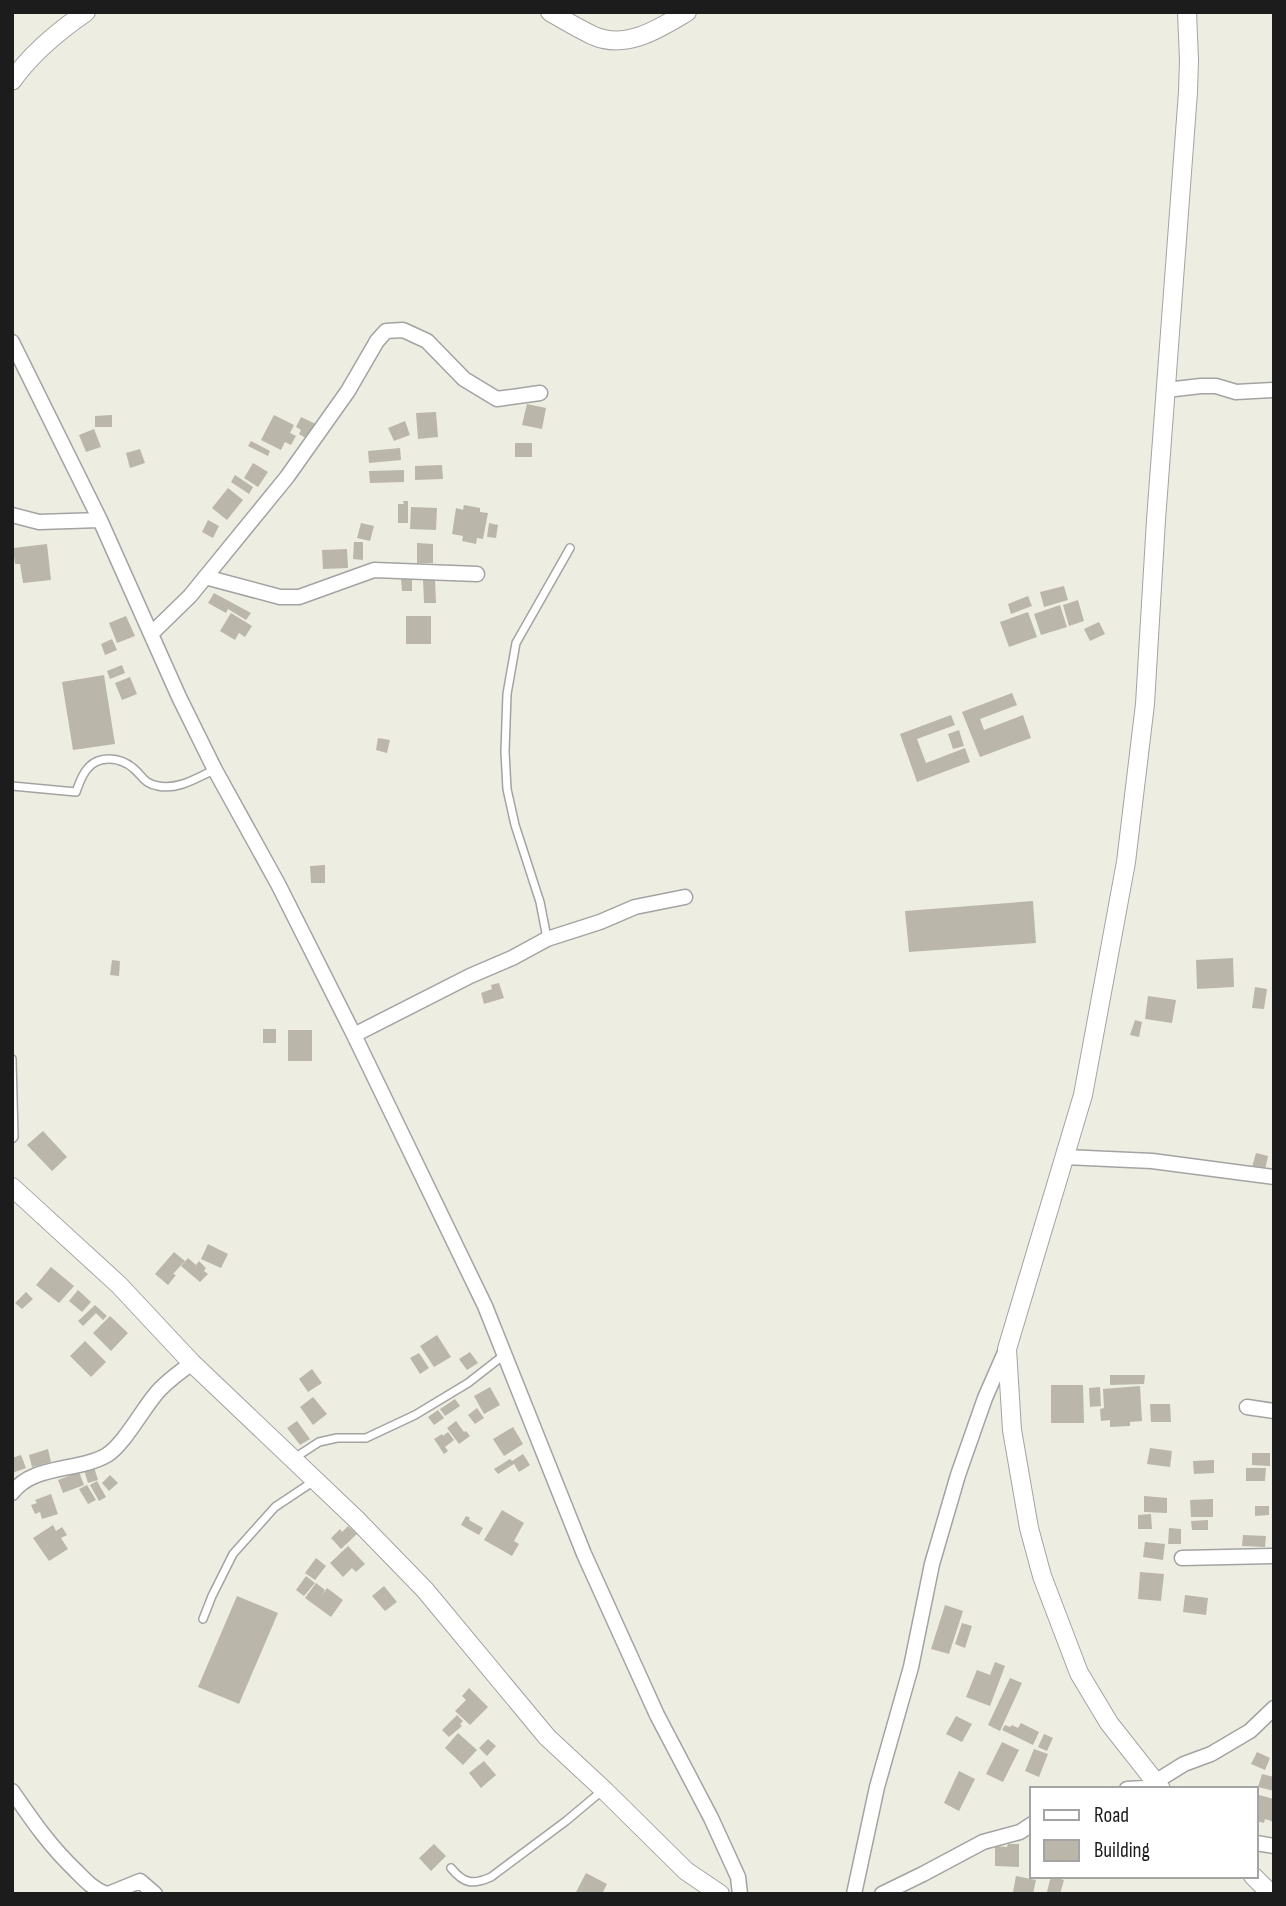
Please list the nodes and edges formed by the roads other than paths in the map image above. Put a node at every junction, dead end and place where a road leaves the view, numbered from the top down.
1 (86, 12) edge
2 (550, 12) edge
3 (687, 12) edge
4 (1187, 12) edge
5 (67, 19) edge
6 (12, 81) edge
7 (12, 342) edge
8 (1166, 390) junction
9 (1274, 390) edge
10 (540, 393) dead end
11 (12, 515) edge
12 (100, 520) junction
13 (570, 548) dead end
14 (477, 574) dead end
15 (205, 577) junction
16 (151, 634) junction
17 (215, 770) junction
18 (12, 786) edge
19 (685, 897) dead end
20 (547, 939) junction
21 (354, 1035) junction
22 (12, 1059) edge
23 (12, 1139) edge
24 (1065, 1157) junction
25 (1274, 1177) edge
26 (12, 1187) edge
27 (1007, 1349) junction
28 (504, 1354) junction
29 (192, 1363) junction
30 (1247, 1407) dead end
31 (1274, 1411) edge
32 (292, 1460) junction
33 (315, 1481) junction
34 (12, 1493) edge
35 (1274, 1556) edge
36 (1182, 1558) dead end
37 (204, 1619) dead end
38 (1273, 1709) edge
39 (1159, 1786) edge
40 (604, 1790) junction
41 (12, 1791) edge
42 (1030, 1825) edge
43 (451, 1868) dead end
44 (1255, 1878) edge
45 (107, 1894) edge
46 (155, 1894) edge
47 (719, 1894) edge
48 (740, 1894) edge
49 (854, 1894) edge
50 (882, 1894) edge
51 (1271, 1894) edge

1 - 5 street
2 - 3 street
4 - 8 street
5 - 6 street
7 - 12 street
8 - 9 street
8 - 24 street
10 - 15 street
11 - 12 street
12 - 16 street
13 - 20 lane
14 - 15 street
15 - 16 street
16 - 17 street
17 - 18 lane
17 - 21 street
19 - 20 street
20 - 21 street
21 - 28 street
22 - 23 lane
24 - 25 street
24 - 27 street
26 - 29 street
27 - 39 street
27 - 49 street
28 - 32 lane
28 - 48 street
29 - 32 street
29 - 34 street
30 - 31 street
32 - 33 street
33 - 37 lane
33 - 40 street
35 - 36 street
38 - 39 street
40 - 43 lane
40 - 47 street
41 - 45 street
42 - 50 street
44 - 51 street
45 - 46 street

